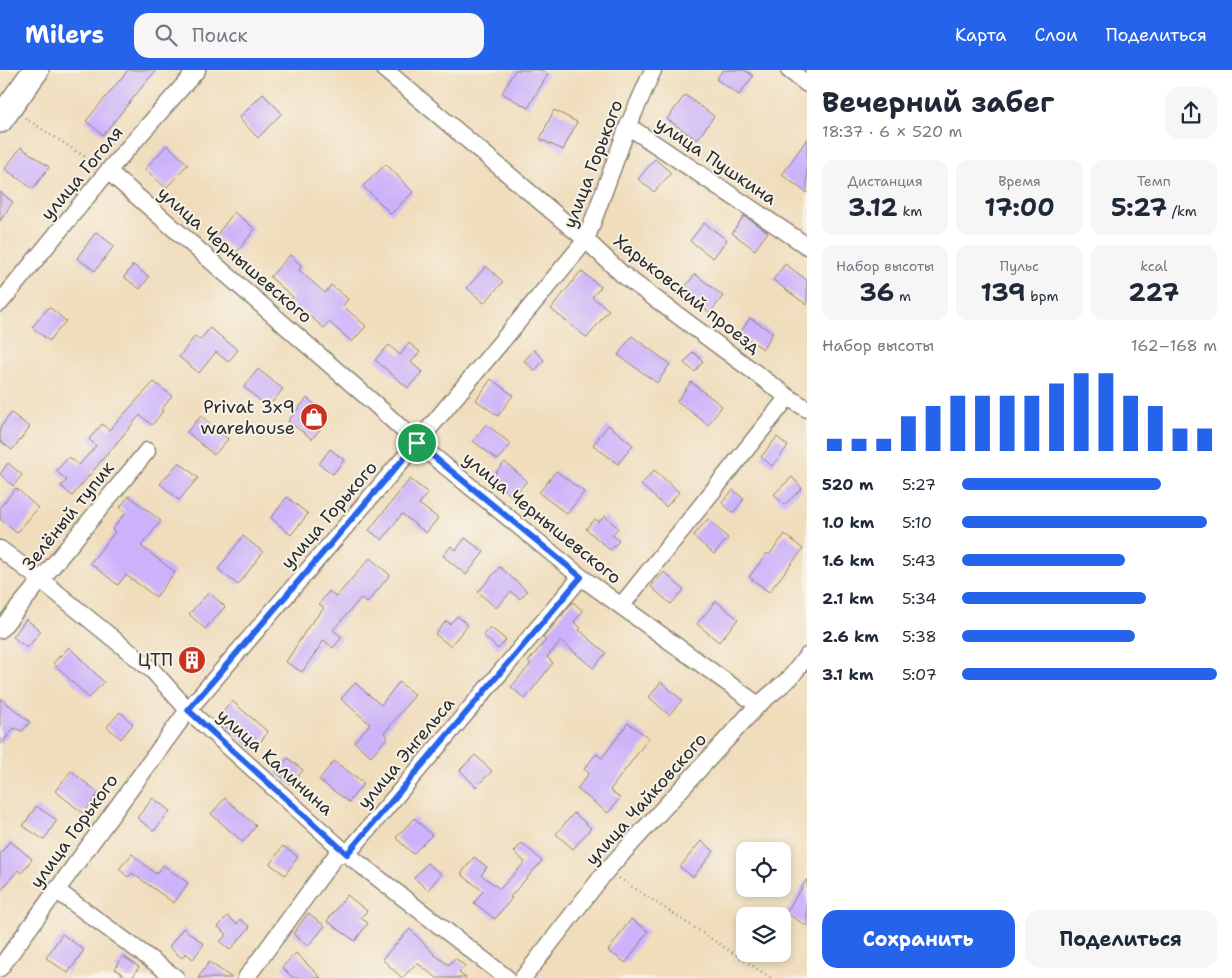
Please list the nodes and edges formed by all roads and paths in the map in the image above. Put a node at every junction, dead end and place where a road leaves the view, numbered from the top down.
1 (36, 70) edge
2 (197, 70) edge
3 (385, 70) edge
4 (653, 70) edge
5 (789, 70) edge
6 (807, 84) edge
7 (4, 114) edge
8 (628, 126) junction
9 (108, 171) junction
10 (586, 240) junction
11 (807, 246) edge
12 (0, 303) edge
13 (788, 397) junction
14 (807, 409) edge
15 (417, 443) junction
16 (147, 451) dead end
17 (0, 549) edge
18 (581, 577) junction
19 (41, 580) junction
20 (621, 606) junction
21 (0, 630) edge
22 (807, 656) edge
23 (758, 705) junction
24 (188, 710) junction
25 (347, 854) junction
26 (607, 870) junction
27 (56, 890) junction
28 (0, 968) edge
29 (176, 978) edge
30 (246, 978) edge
31 (507, 978) edge
32 (523, 978) edge
33 (771, 978) edge

1 - 7 main road
2 - 9 street, улица Гоголя
3 - 10 street, Харьковский проезд
4 - 8 street, улица Горького
5 - 6 street
7 - 9 path
8 - 10 street, улица Горького
8 - 11 street, улица Пушкина
9 - 12 street, улица Гоголя
9 - 15 street, улица Чернышевского
10 - 13 street, Харьковский проезд
10 - 15 street, улица Горького
13 - 14 street, Харьковский проезд
13 - 20 street
15 - 18 street, улица Чернышевского
15 - 24 street, улица Горького
16 - 19 street, Зелёный тупик
17 - 19 street, улица Калинина
18 - 20 street, улица Чернышевского
18 - 25 street, улица Энгельса
19 - 21 street, Зелёный тупик
19 - 24 street, улица Калинина
20 - 23 street, улица Чернышевского
22 - 23 street, улица Чайковского
23 - 26 street, улица Чайковского
24 - 25 street, улица Калинина
24 - 27 street, улица Горького
25 - 30 street, улица Энгельса
25 - 31 street, улица Калинина
26 - 32 street, улица Чайковского
26 - 33 path
27 - 28 street, улица Горького
27 - 29 street

